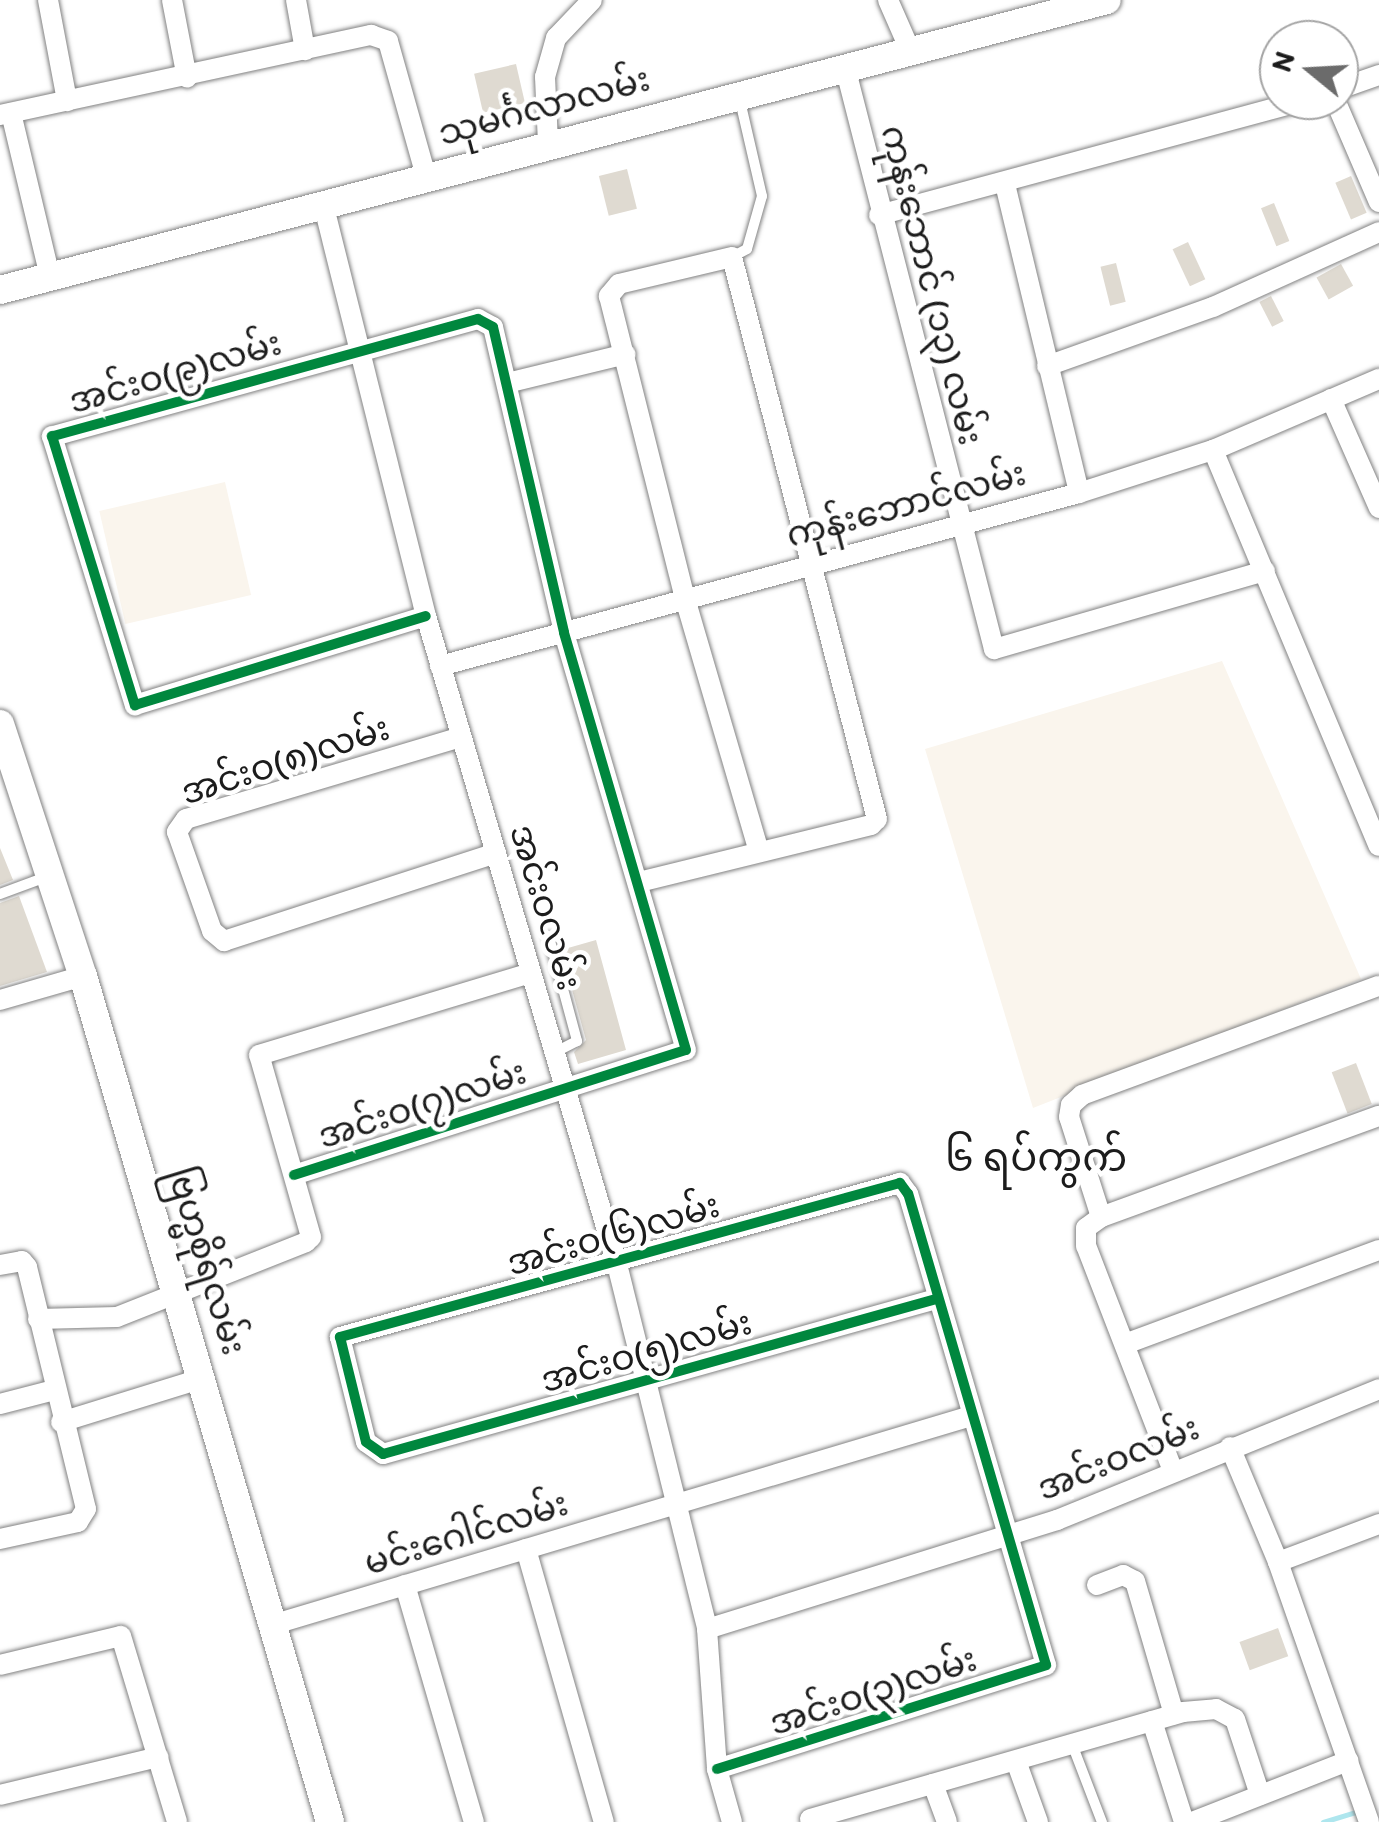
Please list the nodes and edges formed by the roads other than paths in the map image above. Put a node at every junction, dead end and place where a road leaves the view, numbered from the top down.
1 (48, 0) edge
2 (172, 0) edge
3 (296, 0) edge
4 (592, 0) edge
5 (888, 0) edge
6 (1107, 0) edge
7 (306, 50) junction
8 (910, 50) junction
9 (846, 67) junction
10 (187, 78) junction
11 (738, 94) junction
12 (67, 101) junction
13 (1259, 113) edge
14 (5, 114) edge
15 (1343, 120) edge
16 (548, 143) junction
17 (426, 176) junction
18 (1004, 184) junction
19 (1379, 202) edge
20 (324, 204) junction
21 (879, 215) junction
22 (1379, 232) edge
23 (732, 257) junction
24 (50, 277) junction
25 (0, 290) edge
26 (360, 348) junction
27 (626, 354) junction
28 (1047, 366) junction
29 (1379, 379) edge
30 (507, 382) junction
31 (1331, 400) junction
32 (1213, 450) junction
33 (1079, 493) junction
34 (1379, 508) edge
35 (958, 521) junction
36 (807, 563) junction
37 (1265, 571) junction
38 (686, 602) junction
39 (426, 616) junction
40 (564, 632) junction
41 (440, 666) junction
42 (0, 724) edge
43 (461, 737) junction
44 (1379, 846) edge
45 (759, 852) junction
46 (496, 853) junction
47 (50, 876) junction
48 (640, 882) junction
49 (0, 894) edge
50 (549, 937) dead end
51 (531, 973) junction
52 (83, 976) junction
53 (1379, 986) edge
54 (563, 989) junction
55 (538, 996) junction
56 (0, 1000) edge
57 (557, 1051) junction
58 (568, 1084) junction
59 (1379, 1116) edge
60 (294, 1175) junction
61 (1101, 1217) junction
62 (1379, 1250) edge
63 (0, 1264) edge
64 (617, 1264) junction
65 (176, 1289) junction
66 (936, 1299) junction
67 (38, 1319) junction
68 (1125, 1344) junction
69 (203, 1378) junction
70 (646, 1379) junction
71 (1379, 1389) edge
72 (54, 1390) junction
73 (0, 1404) edge
74 (971, 1416) junction
75 (61, 1422) junction
76 (1230, 1448) junction
77 (372, 1450) joint
78 (1173, 1471) junction
79 (676, 1504) junction
80 (1379, 1524) edge
81 (1006, 1536) junction
82 (0, 1539) edge
83 (526, 1549) junction
84 (1278, 1562) junction
85 (405, 1585) junction
86 (1097, 1586) dead end
87 (275, 1624) junction
88 (707, 1629) junction
89 (0, 1665) edge
90 (1174, 1714) junction
91 (1152, 1721) junction
92 (1072, 1744) junction
93 (158, 1757) junction
94 (1016, 1761) junction
95 (1348, 1761) junction
96 (717, 1769) junction
97 (933, 1784) junction
98 (0, 1795) edge
99 (1260, 1795) junction
100 (850, 1815) edge
101 (810, 1819) dead end
102 (177, 1822) edge
103 (330, 1822) edge
104 (474, 1822) edge
105 (604, 1822) edge
106 (732, 1822) edge
107 (947, 1822) edge
108 (1038, 1822) edge
109 (1102, 1822) edge
110 (1184, 1822) edge
111 (1192, 1822) edge
112 (1369, 1822) edge

1 - 12 street
2 - 10 street
3 - 7 street
4 - 16 street
5 - 8 street
6 - 8 main road, သုမင်္ဂလာလမ်း
7 - 10 street
7 - 17 street
8 - 9 main road, သုမင်္ဂလာလမ်း
9 - 11 main road, သုမင်္ဂလာလမ်း
9 - 21 street, ကုန်းဘောင် (၁၃) လမ်း
10 - 12 street
11 - 16 main road, သုမင်္ဂလာလမ်း
11 - 23 lane
12 - 14 street
13 - 18 street
14 - 24 street
15 - 19 street
16 - 17 main road, သုမင်္ဂလာလမ်း
17 - 20 main road, သုမင်္ဂလာလမ်း
18 - 21 street
18 - 28 street
20 - 24 main road, သုမင်္ဂလာလမ်း
20 - 26 street, အင်းဝလမ်း
21 - 35 street, ကုန်းဘောင် (၁၃) လမ်း
22 - 28 street
23 - 27 street
23 - 36 street
24 - 25 main road, သုမင်္ဂလာလမ်း
26 - 30 street
26 - 39 street, အင်းဝလမ်း
26 - 39 street, အင်းဝ(၉)လမ်း
27 - 30 street
27 - 38 street
28 - 33 street
29 - 31 street, ကုန်းဘောင်လမ်း
30 - 40 street
31 - 32 street, ကုန်းဘောင်လမ်း
31 - 34 street
32 - 33 street, ကုန်းဘောင်လမ်း
32 - 37 street
33 - 35 street, ကုန်းဘောင်လမ်း
35 - 36 street, ကုန်းဘောင်လမ်း
35 - 37 street, ကုန်းဘောင် (၁၃) လမ်း
36 - 38 street, ကုန်းဘောင်လမ်း
36 - 45 street
37 - 44 street
38 - 40 street, ကုန်းဘောင်လမ်း
38 - 45 street
39 - 41 street, အင်းဝလမ်း
40 - 41 street, ကုန်းဘောင်လမ်း
40 - 48 street
41 - 43 street, အင်းဝလမ်း
42 - 47 main road, ဗြဟ္မစိုရ်လမ်း
43 - 46 street, အင်းဝလမ်း
43 - 46 street, အင်းဝ(၈)လမ်း
45 - 48 street
46 - 51 street, အင်းဝလမ်း
47 - 49 lane
47 - 52 main road, ဗြဟ္မစိုရ်လမ်း
48 - 58 street, အင်းဝ(၇)လမ်း
50 - 54 lane
51 - 55 street, အင်းဝလမ်း
51 - 60 street, အင်းဝ(၇)လမ်း
52 - 56 street
52 - 65 main road, ဗြဟ္မစိုရ်လမ်း
53 - 61 street
54 - 55 lane
54 - 57 lane
55 - 57 street, အင်းဝလမ်း
57 - 58 street, အင်းဝလမ်း
58 - 60 street, အင်းဝ(၇)လမ်း
58 - 64 street, အင်းဝလမ်း
59 - 61 street
60 - 65 street, အင်းဝ(၇)လမ်း
61 - 68 street
62 - 68 street
63 - 67 street
64 - 66 street, အင်းဝ(၆)လမ်း
64 - 70 street, အင်းဝလမ်း
64 - 77 street, အင်းဝ(၆)လမ်း
65 - 67 street
65 - 69 main road, ဗြဟ္မစိုရ်လမ်း
66 - 70 street, အင်းဝ(၅)လမ်း
66 - 74 street
67 - 72 street
68 - 78 street
69 - 75 street
69 - 87 main road, ဗြဟ္မစိုရ်လမ်း
70 - 77 street, အင်းဝ(၅)လမ်း
70 - 79 street, အင်းဝလမ်း
71 - 76 street, အင်းဝလမ်း
72 - 73 street
72 - 75 street
74 - 79 street, မင်းဂေါင်လမ်း
74 - 81 street
75 - 82 street
76 - 78 street, အင်းဝလမ်း
76 - 84 street
78 - 81 street, အင်းဝလမ်း
79 - 83 street, မင်းဂေါင်လမ်း
79 - 88 street, အင်းဝလမ်း
80 - 84 street
81 - 88 street, အင်းဝလမ်း
81 - 96 street, အင်းဝ(၃)လမ်း
83 - 85 street, မင်းဂေါင်လမ်း
83 - 105 street
84 - 95 street
85 - 87 street, မင်းဂေါင်လမ်း
85 - 104 street
86 - 90 street
87 - 103 main road, ဗြဟ္မစိုရ်လမ်း
88 - 96 street, အင်းဝလမ်း
89 - 93 street
90 - 91 street
90 - 99 street
91 - 92 street
91 - 110 street
92 - 94 street
92 - 109 lane
93 - 98 street
93 - 102 street
94 - 97 street
94 - 108 street
95 - 99 street
95 - 112 street
96 - 106 street, အင်းဝလမ်း
97 - 100 street
97 - 107 street
99 - 111 street
100 - 101 street

